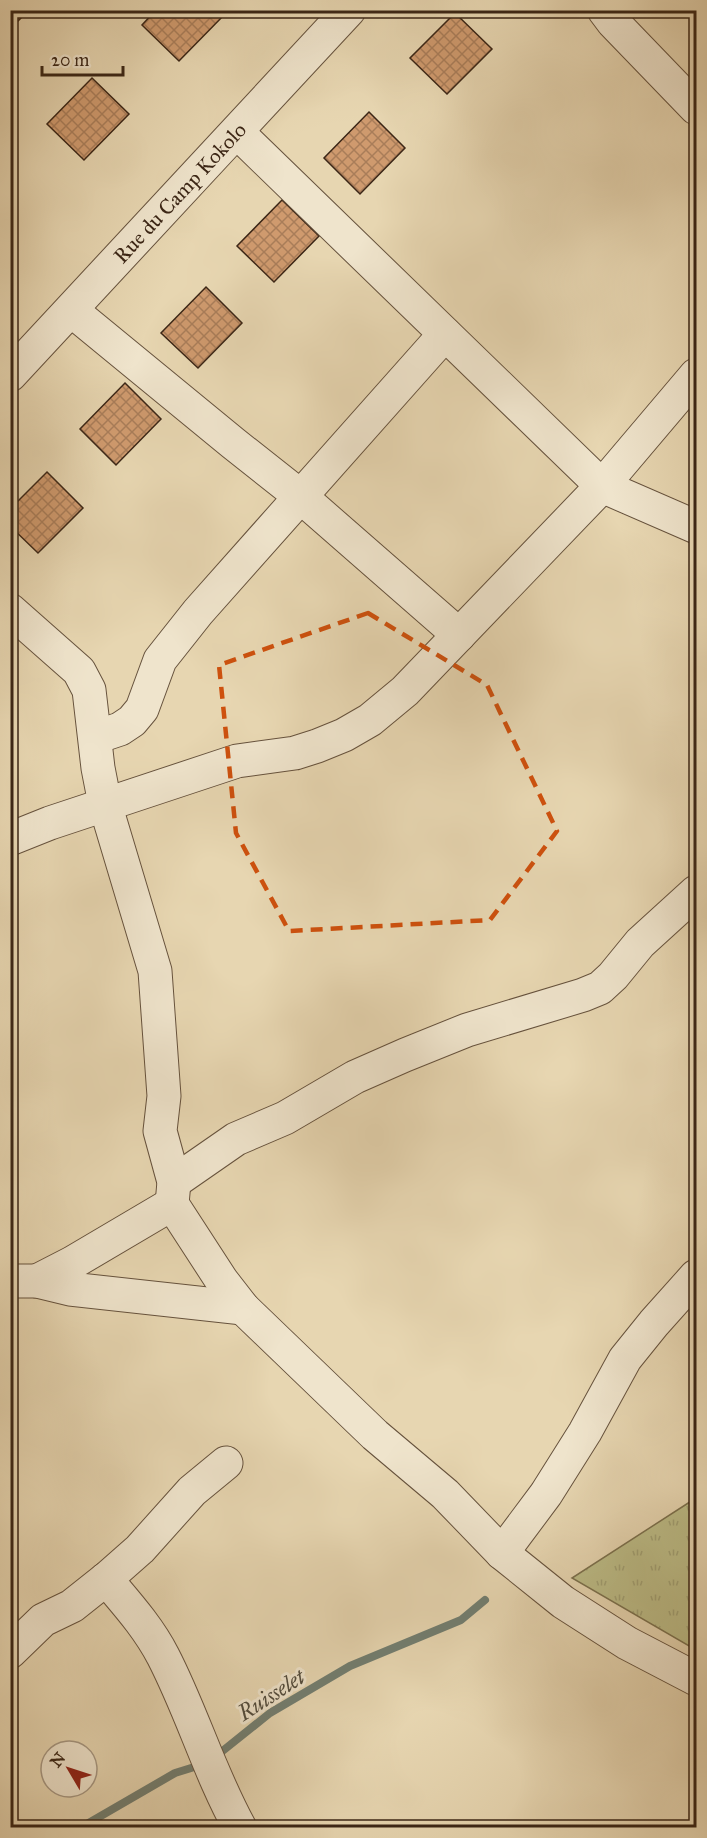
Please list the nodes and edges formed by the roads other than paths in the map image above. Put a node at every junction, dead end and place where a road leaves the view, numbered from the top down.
1 (604, 10) edge
2 (342, 13) edge
3 (696, 108) edge
4 (237, 132) junction
5 (71, 310) junction
6 (445, 334) junction
7 (10, 375) edge
8 (696, 375) edge
9 (602, 486) junction
10 (300, 496) junction
11 (696, 527) edge
12 (10, 610) edge
13 (459, 635) junction
14 (96, 737) junction
15 (105, 804) junction
16 (10, 839) edge
17 (696, 892) edge
18 (173, 1193) junction
19 (696, 1276) edge
20 (24, 1281) edge
21 (243, 1308) junction
22 (226, 1463) dead end
23 (502, 1553) junction
24 (106, 1579) junction
25 (10, 1652) edge
26 (696, 1679) edge
27 (240, 1827) edge

1 - 3 street
2 - 4 street, Rue du Camp Kokolo
4 - 5 street, Rue du Camp Kokolo
4 - 6 street
5 - 7 street, Rue du Camp Kokolo
5 - 10 street
6 - 9 street
6 - 10 street
8 - 9 street
9 - 11 street
9 - 13 street
10 - 13 street
10 - 14 street
12 - 14 street
13 - 15 street
14 - 15 street
15 - 16 street
15 - 18 street
17 - 18 street
18 - 20 street
18 - 21 street
19 - 23 street
20 - 21 street
21 - 23 street
22 - 24 street
23 - 26 street
24 - 25 street
24 - 27 street

